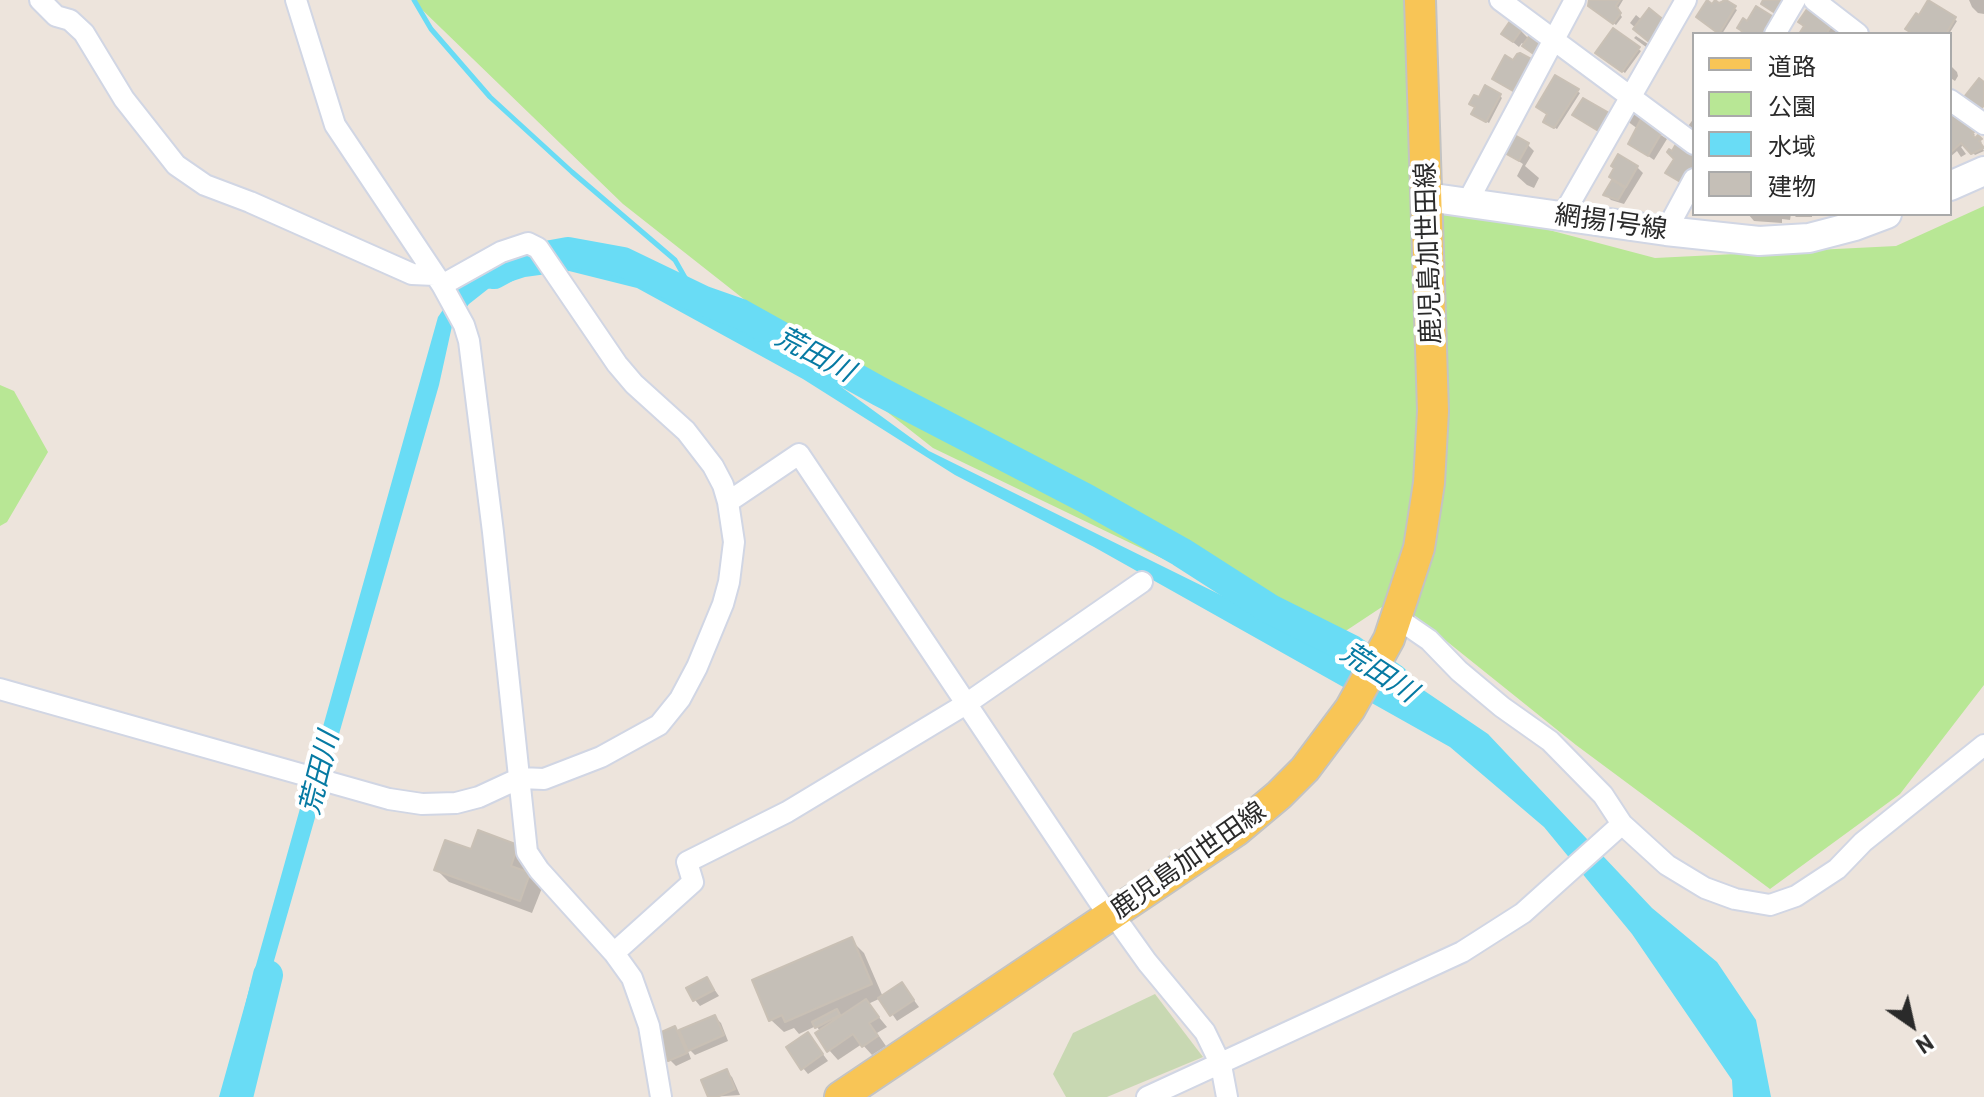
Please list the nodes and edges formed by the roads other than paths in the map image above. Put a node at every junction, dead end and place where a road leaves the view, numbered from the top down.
1 (40, 0) edge
2 (296, 0) edge
3 (1420, 0) edge
4 (1500, 0) edge
5 (1575, 0) edge
6 (1686, 0) edge
7 (1795, 0) edge
8 (1814, 0) edge
9 (1776, 32) edge
10 (1855, 32) edge
11 (1552, 40) junction
12 (1631, 96) junction
13 (1952, 101) edge
14 (1984, 124) edge
15 (1692, 142) edge
16 (1984, 171) edge
17 (1692, 183) edge
18 (1952, 185) edge
19 (1427, 197) junction
20 (1468, 201) junction
21 (1563, 215) junction
22 (1881, 216) edge
23 (1666, 231) junction
24 (440, 283) junction
25 (728, 502) junction
26 (1142, 582) dead end
27 (1393, 628) junction
28 (0, 689) edge
29 (966, 704) junction
30 (1984, 745) edge
31 (520, 778) junction
32 (1616, 829) junction
33 (1112, 913) junction
34 (614, 953) junction
35 (1221, 1065) junction
36 (661, 1097) edge
37 (840, 1097) edge
38 (1147, 1097) edge
39 (1227, 1097) edge

1 - 24 street
2 - 24 street
3 - 19 main road, 鹿児島加世田線
4 - 11 street
5 - 11 street
6 - 12 street
7 - 9 street
8 - 10 street
11 - 12 street
11 - 20 street
12 - 15 street
12 - 21 street
13 - 14 street
16 - 18 street
17 - 23 street
19 - 20 street, 網揚1号線
19 - 27 main road, 鹿児島加世田線
20 - 21 street, 網揚1号線
21 - 23 street, 網揚1号線
22 - 23 street, 網揚1号線
24 - 25 street
24 - 31 street
25 - 29 street
25 - 31 street
26 - 29 street
27 - 32 street
27 - 33 main road, 鹿児島加世田線
28 - 31 street
29 - 33 street
29 - 34 street
30 - 32 street
31 - 34 street
32 - 35 street
33 - 35 street
33 - 37 main road, 鹿児島加世田線
34 - 36 street
35 - 38 street
35 - 39 street

